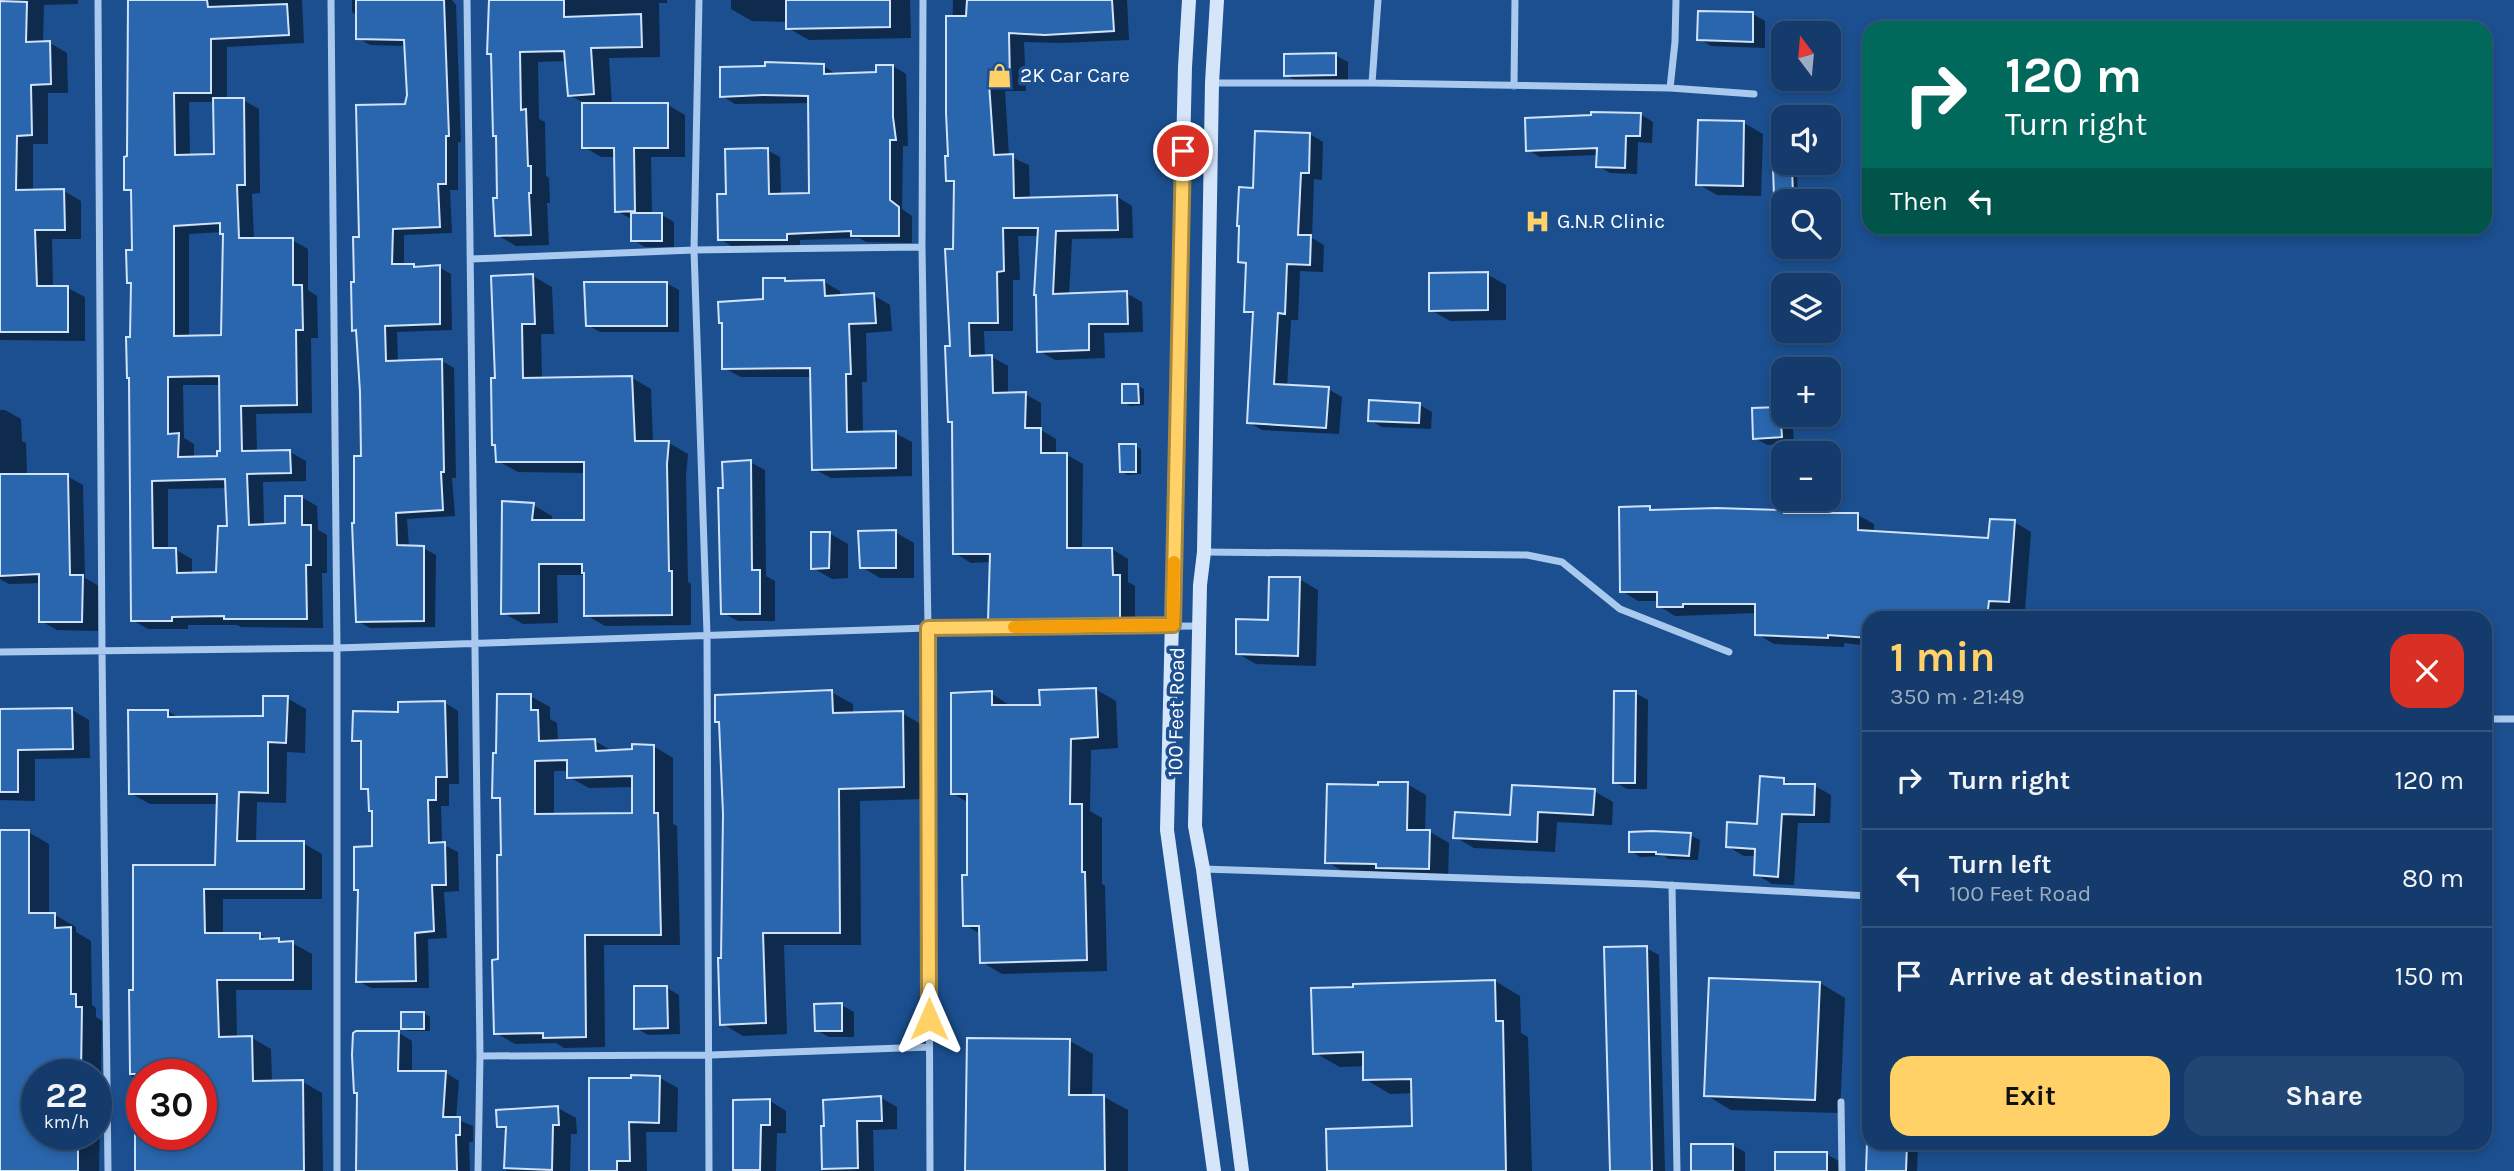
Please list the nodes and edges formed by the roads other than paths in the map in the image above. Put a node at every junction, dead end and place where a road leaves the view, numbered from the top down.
1 (98, 0) edge
2 (331, 0) edge
3 (467, 0) edge
4 (699, 0) edge
5 (923, 0) edge
6 (1189, 0) edge
7 (1217, 0) edge
8 (1378, 0) edge
9 (1515, 0) edge
10 (1676, 0) edge
11 (1212, 83) junction
12 (1372, 83) junction
13 (1514, 86) junction
14 (1670, 88) junction
15 (1754, 94) dead end
16 (922, 247) junction
17 (694, 250) junction
18 (471, 259) junction
19 (1204, 552) junction
20 (1173, 625) junction
21 (1199, 626) junction
22 (928, 628) junction
23 (707, 634) junction
24 (474, 642) junction
25 (338, 648) junction
26 (102, 651) junction
27 (0, 652) edge
28 (1730, 652) dead end
29 (2492, 719) edge
30 (2514, 719) edge
31 (1203, 869) junction
32 (1672, 885) junction
33 (1862, 896) edge
34 (929, 1047) junction
35 (710, 1055) junction
36 (480, 1056) junction
37 (1841, 1102) dead end
38 (108, 1171) edge
39 (337, 1171) edge
40 (478, 1171) edge
41 (709, 1171) edge
42 (930, 1171) edge
43 (1214, 1171) edge
44 (1242, 1171) edge
45 (1677, 1171) edge
46 (1842, 1171) edge

1 - 26 street
2 - 25 street
3 - 18 street
4 - 17 street
5 - 16 street
6 - 20 street, 100 Feet Road
7 - 11 street, 100 Feet Road
8 - 12 street
9 - 13 street
10 - 14 street
11 - 12 street
11 - 19 street, 100 Feet Road
12 - 13 street
13 - 14 street
14 - 15 street
16 - 17 street
16 - 22 street
17 - 18 street
17 - 23 street
18 - 24 street
19 - 21 street, 100 Feet Road
19 - 28 street
20 - 21 street
20 - 22 street
20 - 43 street, 100 Feet Road
21 - 31 street, 100 Feet Road
22 - 23 street
22 - 34 street
23 - 24 street
23 - 35 street
24 - 25 street
24 - 36 street
25 - 26 street
25 - 39 street
26 - 27 street
26 - 38 street
29 - 30 street
31 - 32 street
31 - 44 street, 100 Feet Road
32 - 33 street
32 - 45 street
34 - 35 street
34 - 42 street
35 - 36 street
35 - 41 street
36 - 40 street
37 - 46 street

